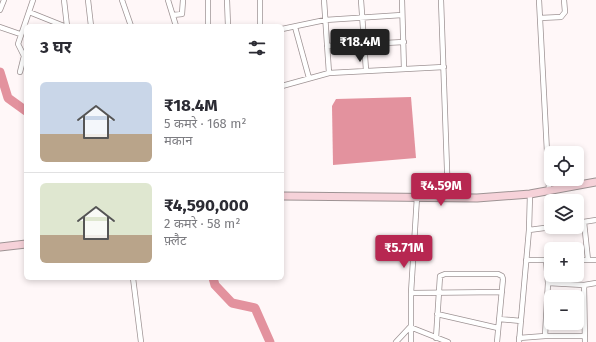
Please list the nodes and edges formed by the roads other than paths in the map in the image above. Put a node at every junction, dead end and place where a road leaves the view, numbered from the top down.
1 (2, 0) edge
2 (33, 0) edge
3 (64, 0) edge
4 (88, 0) edge
5 (122, 0) edge
6 (168, 0) edge
7 (183, 0) edge
8 (208, 0) edge
9 (227, 0) edge
10 (260, 0) edge
11 (324, 0) edge
12 (361, 0) edge
13 (402, 0) edge
14 (441, 0) edge
15 (540, 0) edge
16 (564, 0) edge
17 (0, 10) edge
18 (29, 12) junction
19 (173, 15) junction
20 (402, 15) junction
21 (363, 16) junction
22 (540, 18) junction
23 (325, 20) junction
24 (24, 24) edge
25 (24, 24) edge
26 (59, 24) edge
27 (64, 24) edge
28 (91, 24) edge
29 (130, 24) edge
30 (175, 24) edge
31 (208, 24) edge
32 (228, 24) edge
33 (260, 24) edge
34 (0, 27) edge
35 (295, 27) junction
36 (284, 29) edge
37 (20, 34) junction
38 (404, 42) junction
39 (365, 44) junction
40 (327, 46) junction
41 (24, 62) edge
42 (444, 67) junction
43 (366, 70) junction
44 (404, 70) junction
45 (20, 72) dead end
46 (329, 73) junction
47 (309, 78) junction
48 (284, 85) edge
49 (596, 182) edge
50 (549, 190) junction
51 (530, 194) junction
52 (284, 196) edge
53 (417, 197) junction
54 (448, 197) junction
55 (596, 220) edge
56 (584, 222) joint
57 (544, 228) edge
58 (529, 230) junction
59 (24, 244) edge
60 (0, 246) edge
61 (526, 260) junction
62 (544, 260) edge
63 (584, 260) edge
64 (588, 260) junction
65 (596, 260) edge
66 (133, 280) edge
67 (548, 283) joint
68 (596, 283) edge
69 (584, 285) junction
70 (502, 292) junction
71 (411, 293) junction
72 (438, 293) junction
73 (437, 314) junction
74 (499, 319) junction
75 (521, 321) junction
76 (410, 327) junction
77 (498, 328) junction
78 (545, 336) junction
79 (585, 336) junction
80 (436, 338) junction
81 (519, 340) edge
82 (141, 342) edge
83 (396, 342) edge
84 (411, 342) edge
85 (448, 342) edge
86 (497, 342) edge
87 (585, 342) edge

1 - 17 street
2 - 18 street
3 - 27 street
4 - 28 street
5 - 29 street
6 - 19 street
7 - 19 street
8 - 31 street
9 - 32 street
10 - 33 street
11 - 23 street
12 - 21 street
13 - 20 street
14 - 42 street
15 - 22 street
16 - 22 street
18 - 24 street
18 - 26 street
19 - 30 street
20 - 21 street
20 - 38 street
21 - 23 street
21 - 39 street
22 - 50 street
23 - 35 street
23 - 40 street
25 - 37 street
34 - 37 street
35 - 36 street
35 - 47 street
37 - 41 street
38 - 39 street
38 - 44 street
39 - 40 street
39 - 43 street
40 - 46 street
41 - 45 street
42 - 44 street
42 - 54 street
43 - 44 street
43 - 46 street
46 - 47 street
47 - 48 street
49 - 50 main road
50 - 51 main road
51 - 54 main road
51 - 58 street
52 - 53 main road
53 - 54 main road
53 - 71 street
55 - 56 street
56 - 64 street
57 - 58 street
58 - 61 street
59 - 60 main road
61 - 62 street
61 - 75 street
63 - 64 street
64 - 65 street
66 - 82 street
67 - 69 street
67 - 78 street
68 - 69 street
69 - 79 street
70 - 72 street
70 - 72 street
70 - 74 street
71 - 72 street
71 - 76 street
72 - 73 street
73 - 77 street
73 - 80 street
74 - 75 street
74 - 77 street
75 - 81 street
76 - 80 street
76 - 83 street
76 - 84 street
77 - 86 street
78 - 79 street
78 - 81 street
79 - 87 street
80 - 85 street

